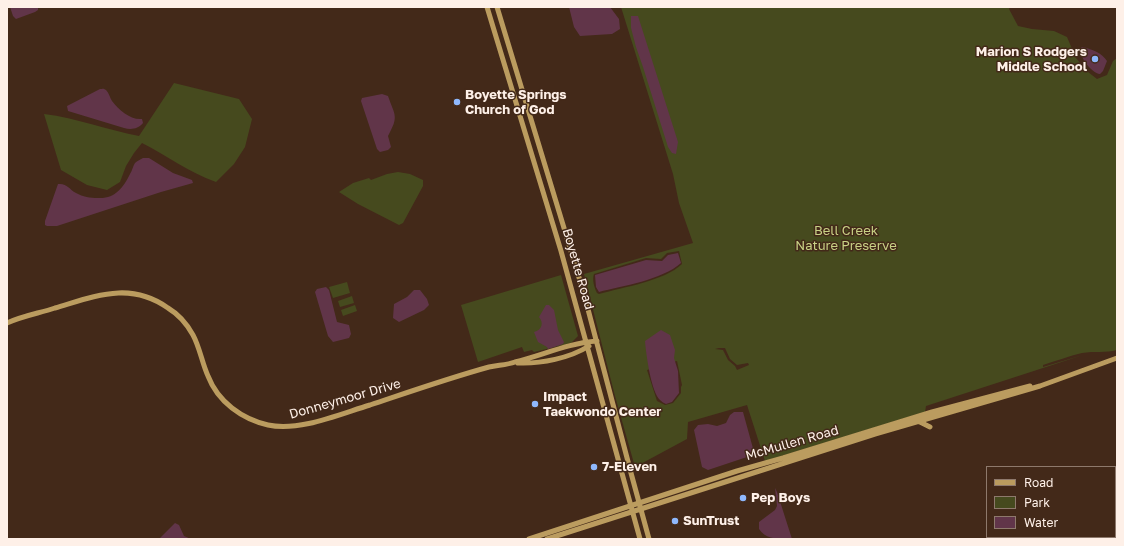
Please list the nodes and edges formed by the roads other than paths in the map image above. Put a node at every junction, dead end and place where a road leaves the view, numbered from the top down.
1 (487, 7) edge
2 (497, 7) edge
3 (7, 323) edge
4 (597, 341) junction
5 (588, 344) junction
6 (1117, 358) edge
7 (514, 363) junction
8 (1064, 377) junction
9 (917, 421) junction
10 (930, 427) dead end
11 (639, 503) junction
12 (631, 509) junction
13 (641, 509) junction
14 (529, 539) edge
15 (547, 539) edge
16 (640, 539) edge
17 (650, 539) edge

1 - 5 street, Boyette Road
2 - 4 street, Boyette Road
3 - 7 street, Donneymoor Drive
4 - 5 street, Donneymoor Drive
4 - 11 street, Boyette Road
5 - 7 street, Donneymoor Drive
5 - 7 street, Donneymoor Drive
5 - 12 street, Boyette Road
6 - 8 street, McMullen Road
8 - 9 street, McMullen Road
8 - 11 street, McMullen Road
9 - 10 street
9 - 13 street, McMullen Road
11 - 12 street, McMullen Road
11 - 13 street, Boyette Road
12 - 13 street, McMullen Road
12 - 14 street, McMullen Road
12 - 15 street, McMullen Road
12 - 16 street, Boyette Road
13 - 17 street, Boyette Road

